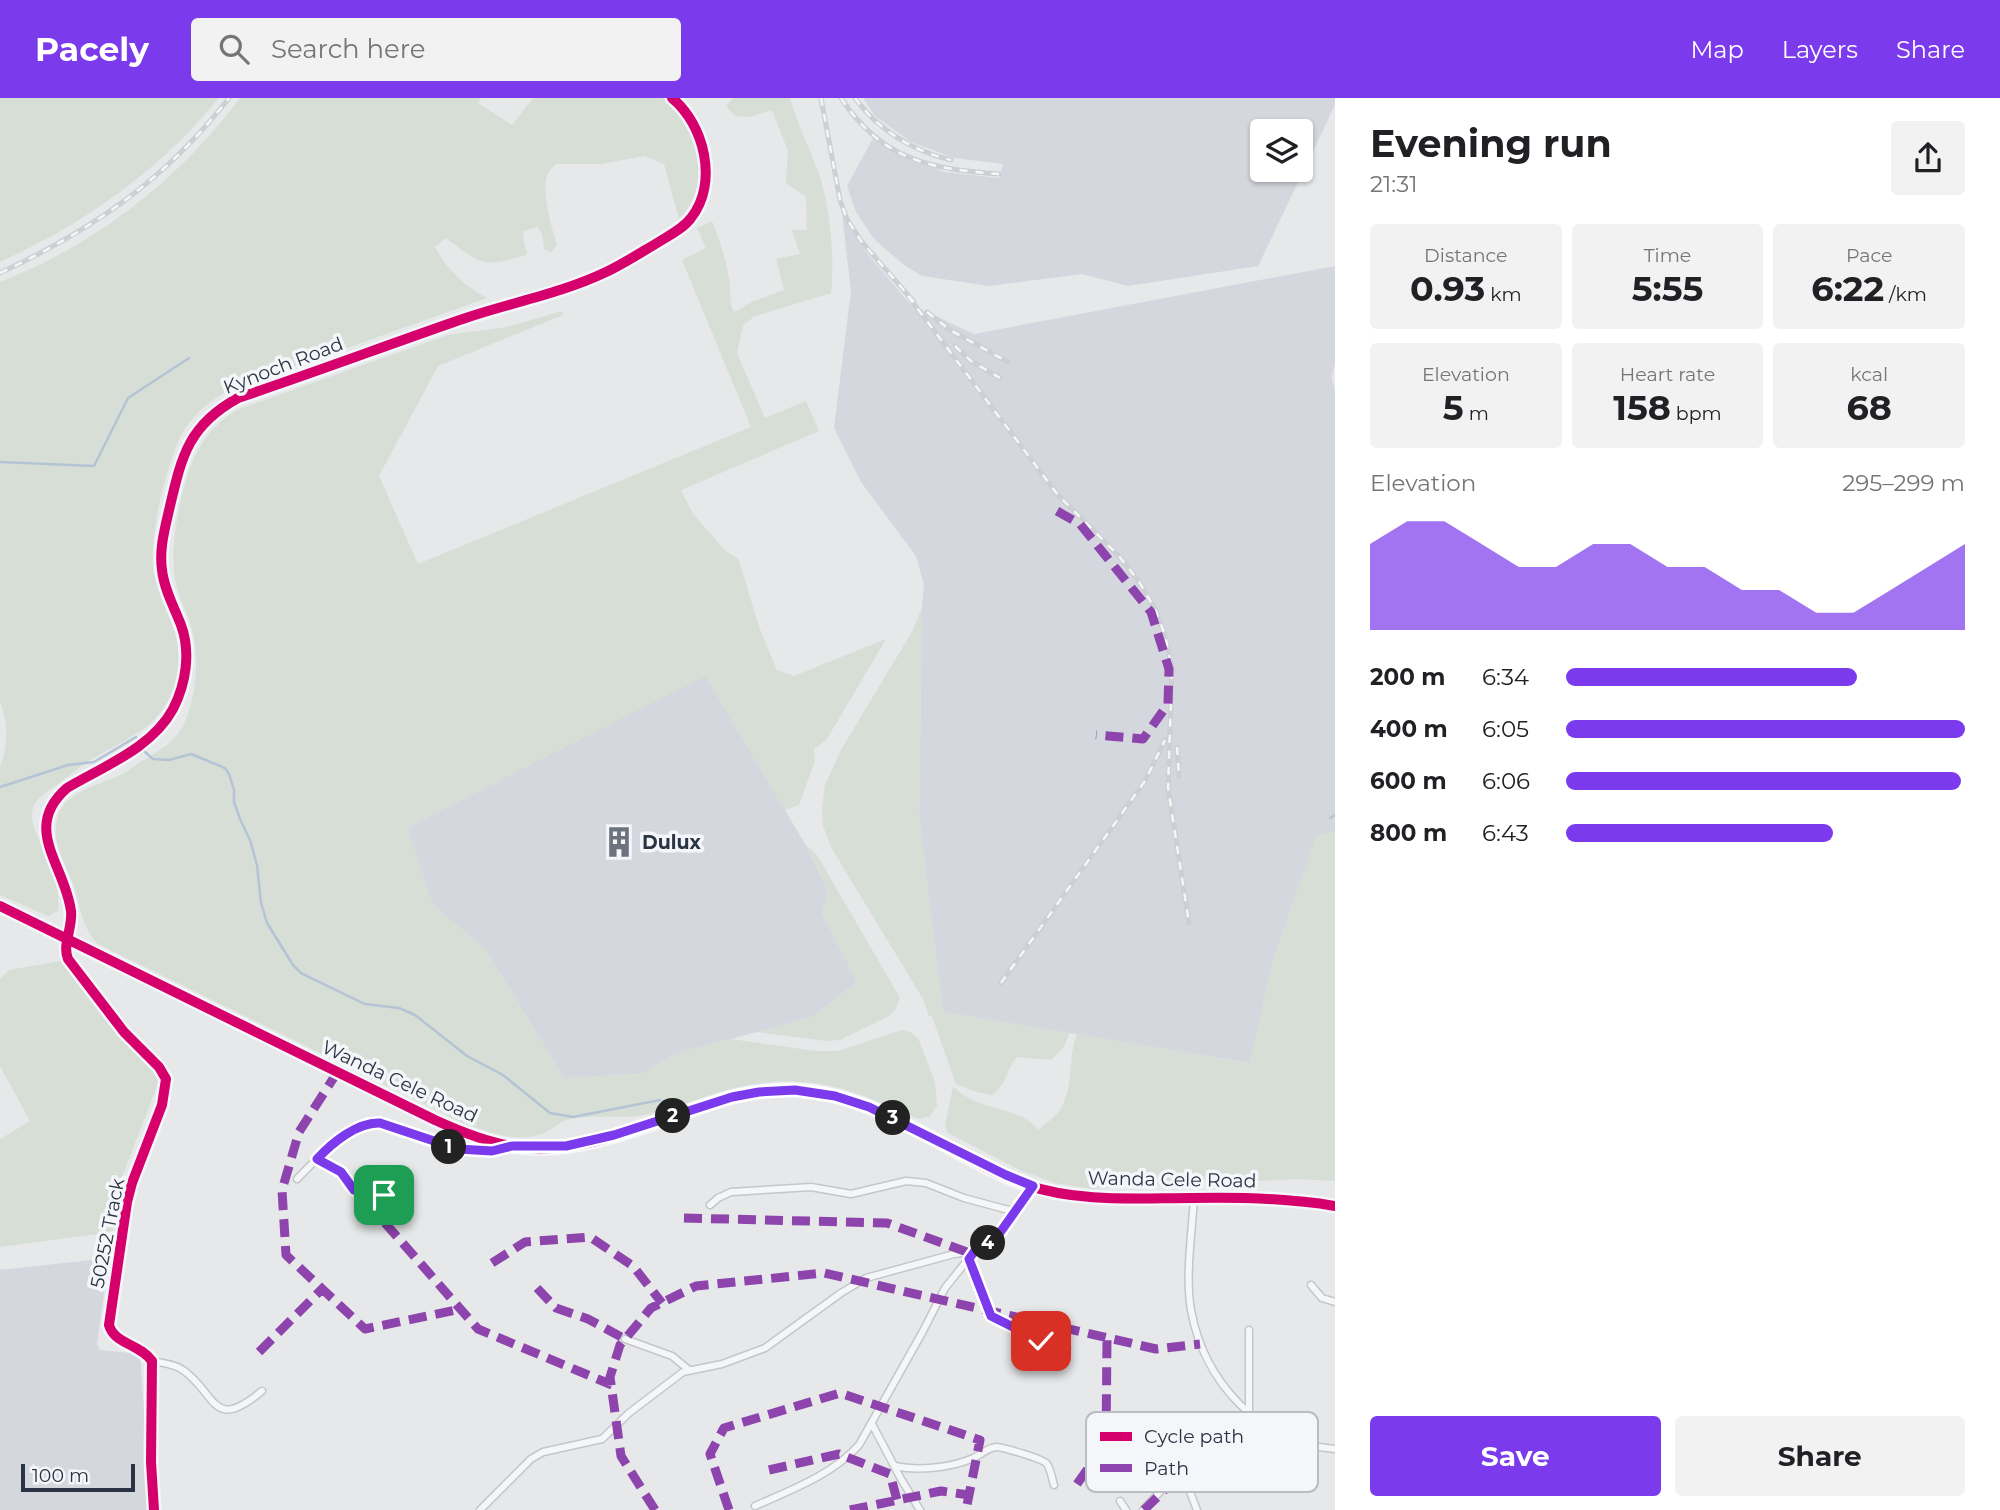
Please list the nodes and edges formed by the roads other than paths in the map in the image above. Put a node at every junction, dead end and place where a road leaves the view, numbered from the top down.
1 (672, 98) edge
2 (0, 906) edge
3 (68, 940) junction
4 (512, 1146) junction
5 (317, 1159) junction
6 (298, 1179) dead end
7 (1033, 1186) junction
8 (384, 1195) dead end
9 (1194, 1198) junction
10 (710, 1205) dead end
11 (1335, 1206) edge
12 (1016, 1212) junction
13 (974, 1252) junction
14 (969, 1259) junction
15 (1311, 1285) dead end
16 (1335, 1302) edge
17 (1249, 1330) dead end
18 (625, 1339) dead end
19 (1067, 1348) dead end
20 (152, 1361) junction
21 (689, 1370) junction
22 (262, 1391) dead end
23 (1248, 1412) edge
24 (1252, 1412) edge
25 (872, 1424) junction
26 (895, 1466) junction
27 (1054, 1485) dead end
28 (1160, 1492) edge
29 (1190, 1492) edge
30 (1120, 1502) dead end
31 (755, 1506) dead end
32 (154, 1510) edge
33 (480, 1510) edge
34 (920, 1510) edge
35 (1126, 1510) edge
36 (1143, 1510) edge
37 (1197, 1510) edge

1 - 3 street, Kynoch Road
2 - 3 street, Wanda Cele Road
3 - 4 street, Wanda Cele Road
3 - 20 street, 50252 Track
4 - 5 street
4 - 7 street, Wanda Cele Road
5 - 6 street
5 - 8 street
7 - 9 street, Wanda Cele Road
7 - 12 street
9 - 11 street, Wanda Cele Road
9 - 23 street
10 - 12 street
12 - 13 street
13 - 14 street
13 - 21 street
14 - 19 street
14 - 25 street
15 - 16 street
17 - 24 street
18 - 21 street
20 - 22 street
20 - 32 street
21 - 33 street
25 - 26 street
25 - 31 street
26 - 27 street
26 - 34 street
28 - 36 street
29 - 37 street
30 - 35 street

